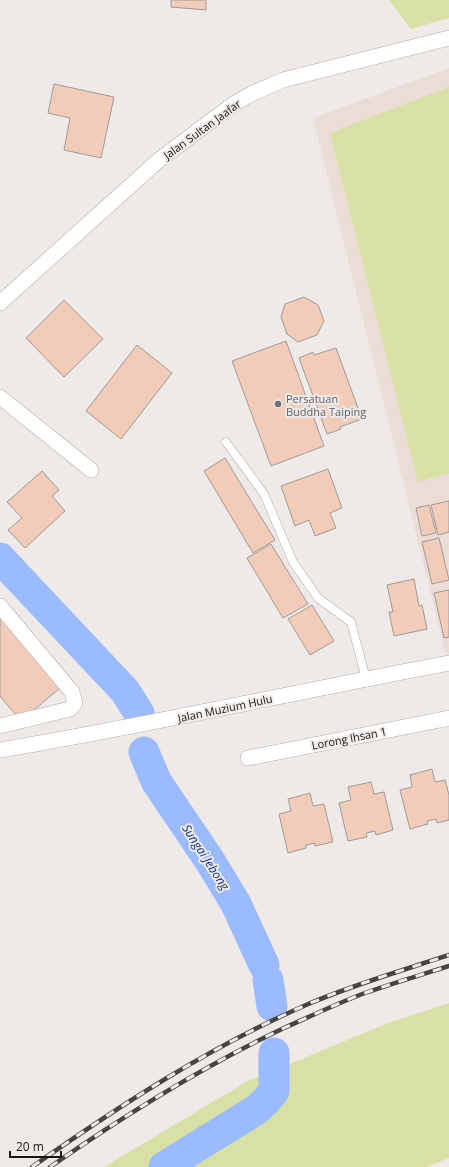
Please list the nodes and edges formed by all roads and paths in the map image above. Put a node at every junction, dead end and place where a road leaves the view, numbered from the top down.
1 (449, 38) edge
2 (0, 303) edge
3 (0, 397) edge
4 (226, 442) dead end
5 (91, 470) dead end
6 (0, 606) edge
7 (449, 663) edge
8 (366, 679) junction
9 (449, 718) edge
10 (0, 726) edge
11 (0, 750) edge
12 (248, 758) dead end

1 - 2 street, Jalan Sultan Jaafar
3 - 5 street
4 - 8 lane
6 - 10 street
7 - 8 street, Jalan Muzium Hulu
8 - 11 street, Jalan Muzium Hulu
9 - 12 street, Lorong Ihsan 1

